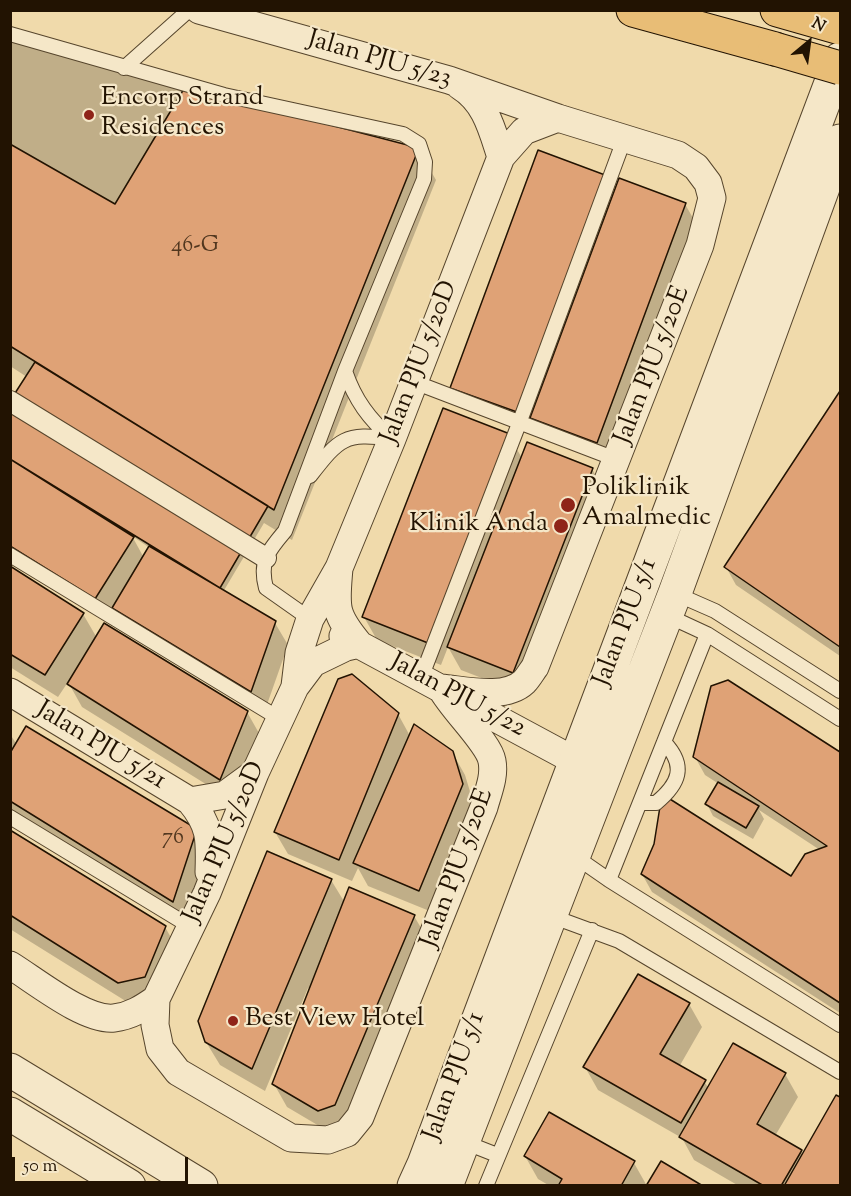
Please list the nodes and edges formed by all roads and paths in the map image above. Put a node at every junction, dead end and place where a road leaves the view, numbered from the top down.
1 (189, 10) edge
2 (198, 10) edge
3 (633, 10) edge
4 (777, 10) edge
5 (796, 10) edge
6 (840, 24) edge
7 (840, 28) edge
8 (10, 34) edge
9 (840, 59) edge
10 (124, 68) junction
11 (840, 68) edge
12 (449, 80) junction
13 (558, 118) junction
14 (625, 137) junction
15 (840, 141) edge
16 (501, 157) junction
17 (345, 371) junction
18 (414, 382) junction
19 (10, 401) edge
20 (520, 422) junction
21 (392, 439) junction
22 (618, 460) junction
23 (302, 486) junction
24 (10, 555) edge
25 (266, 558) junction
26 (339, 568) junction
27 (660, 593) junction
28 (310, 619) junction
29 (707, 634) junction
30 (359, 644) junction
31 (431, 683) junction
32 (295, 687) junction
33 (840, 691) edge
34 (10, 692) edge
35 (280, 719) junction
36 (840, 719) edge
37 (664, 742) junction
38 (589, 768) junction
39 (255, 773) junction
40 (190, 801) junction
41 (640, 803) junction
42 (10, 817) edge
43 (559, 848) junction
44 (609, 880) junction
45 (207, 893) junction
46 (535, 910) junction
47 (191, 927) junction
48 (592, 930) junction
49 (10, 965) edge
50 (156, 999) junction
51 (840, 1025) edge
52 (10, 1070) edge
53 (840, 1072) edge
54 (10, 1114) edge
55 (464, 1143) junction
56 (497, 1155) junction
57 (129, 1185) edge
58 (201, 1185) edge
59 (414, 1185) edge
60 (446, 1185) edge
61 (486, 1185) edge

1 - 10 lane
2 - 12 street, Jalan PJU 5/23
3 - 11 highway, bridge
4 - 7 highway
5 - 6 highway
8 - 10 lane
9 - 27 street, Jalan PJU 5/1
10 - 17 lane
12 - 13 street, Jalan PJU 5/23
12 - 16 street
13 - 14 street, Jalan PJU 5/23
13 - 16 street, Jalan PJU 5/20D
14 - 20 lane
14 - 22 street, Jalan PJU 5/20E
15 - 27 street, Jalan PJU 5/1
16 - 18 street, Jalan PJU 5/20D
17 - 21 lane
17 - 23 lane
18 - 20 lane
18 - 21 street, Jalan PJU 5/20D
19 - 25 street
20 - 22 lane
20 - 31 lane
21 - 23 lane
21 - 26 street, Jalan PJU 5/20D
22 - 31 street, Jalan PJU 5/20E
23 - 25 lane
24 - 35 lane
25 - 28 lane
26 - 28 street, Jalan PJU 5/20D
26 - 30 street, Jalan PJU 5/20D
27 - 29 lane
27 - 33 lane
27 - 38 street, Jalan PJU 5/1
28 - 30 street, Jalan PJU 5/22
28 - 32 street, Jalan PJU 5/20D
29 - 36 lane
29 - 37 lane
30 - 31 street, Jalan PJU 5/22
30 - 32 street, Jalan PJU 5/20D
31 - 38 street, Jalan PJU 5/22
31 - 50 street, Jalan PJU 5/20E
32 - 35 street, Jalan PJU 5/20D
34 - 40 street, Jalan PJU 5/21
35 - 39 street, Jalan PJU 5/20D
37 - 41 lane
37 - 41 lane
38 - 43 street, Jalan PJU 5/1
39 - 40 street, Jalan PJU 5/21
39 - 45 street, Jalan PJU 5/20D
40 - 45 street, Jalan PJU 5/21
41 - 44 lane
42 - 47 lane
43 - 44 lane
43 - 46 street, Jalan PJU 5/1
44 - 51 lane
45 - 47 street, Jalan PJU 5/20D
46 - 48 lane
46 - 55 street, Jalan PJU 5/1
46 - 59 street, Jalan PJU 5/1
47 - 50 street, Jalan PJU 5/20D
48 - 53 lane
48 - 56 lane
49 - 50 street
52 - 58 street
54 - 57 street
55 - 56 lane
55 - 60 street, Jalan PJU 5/1
56 - 61 lane

